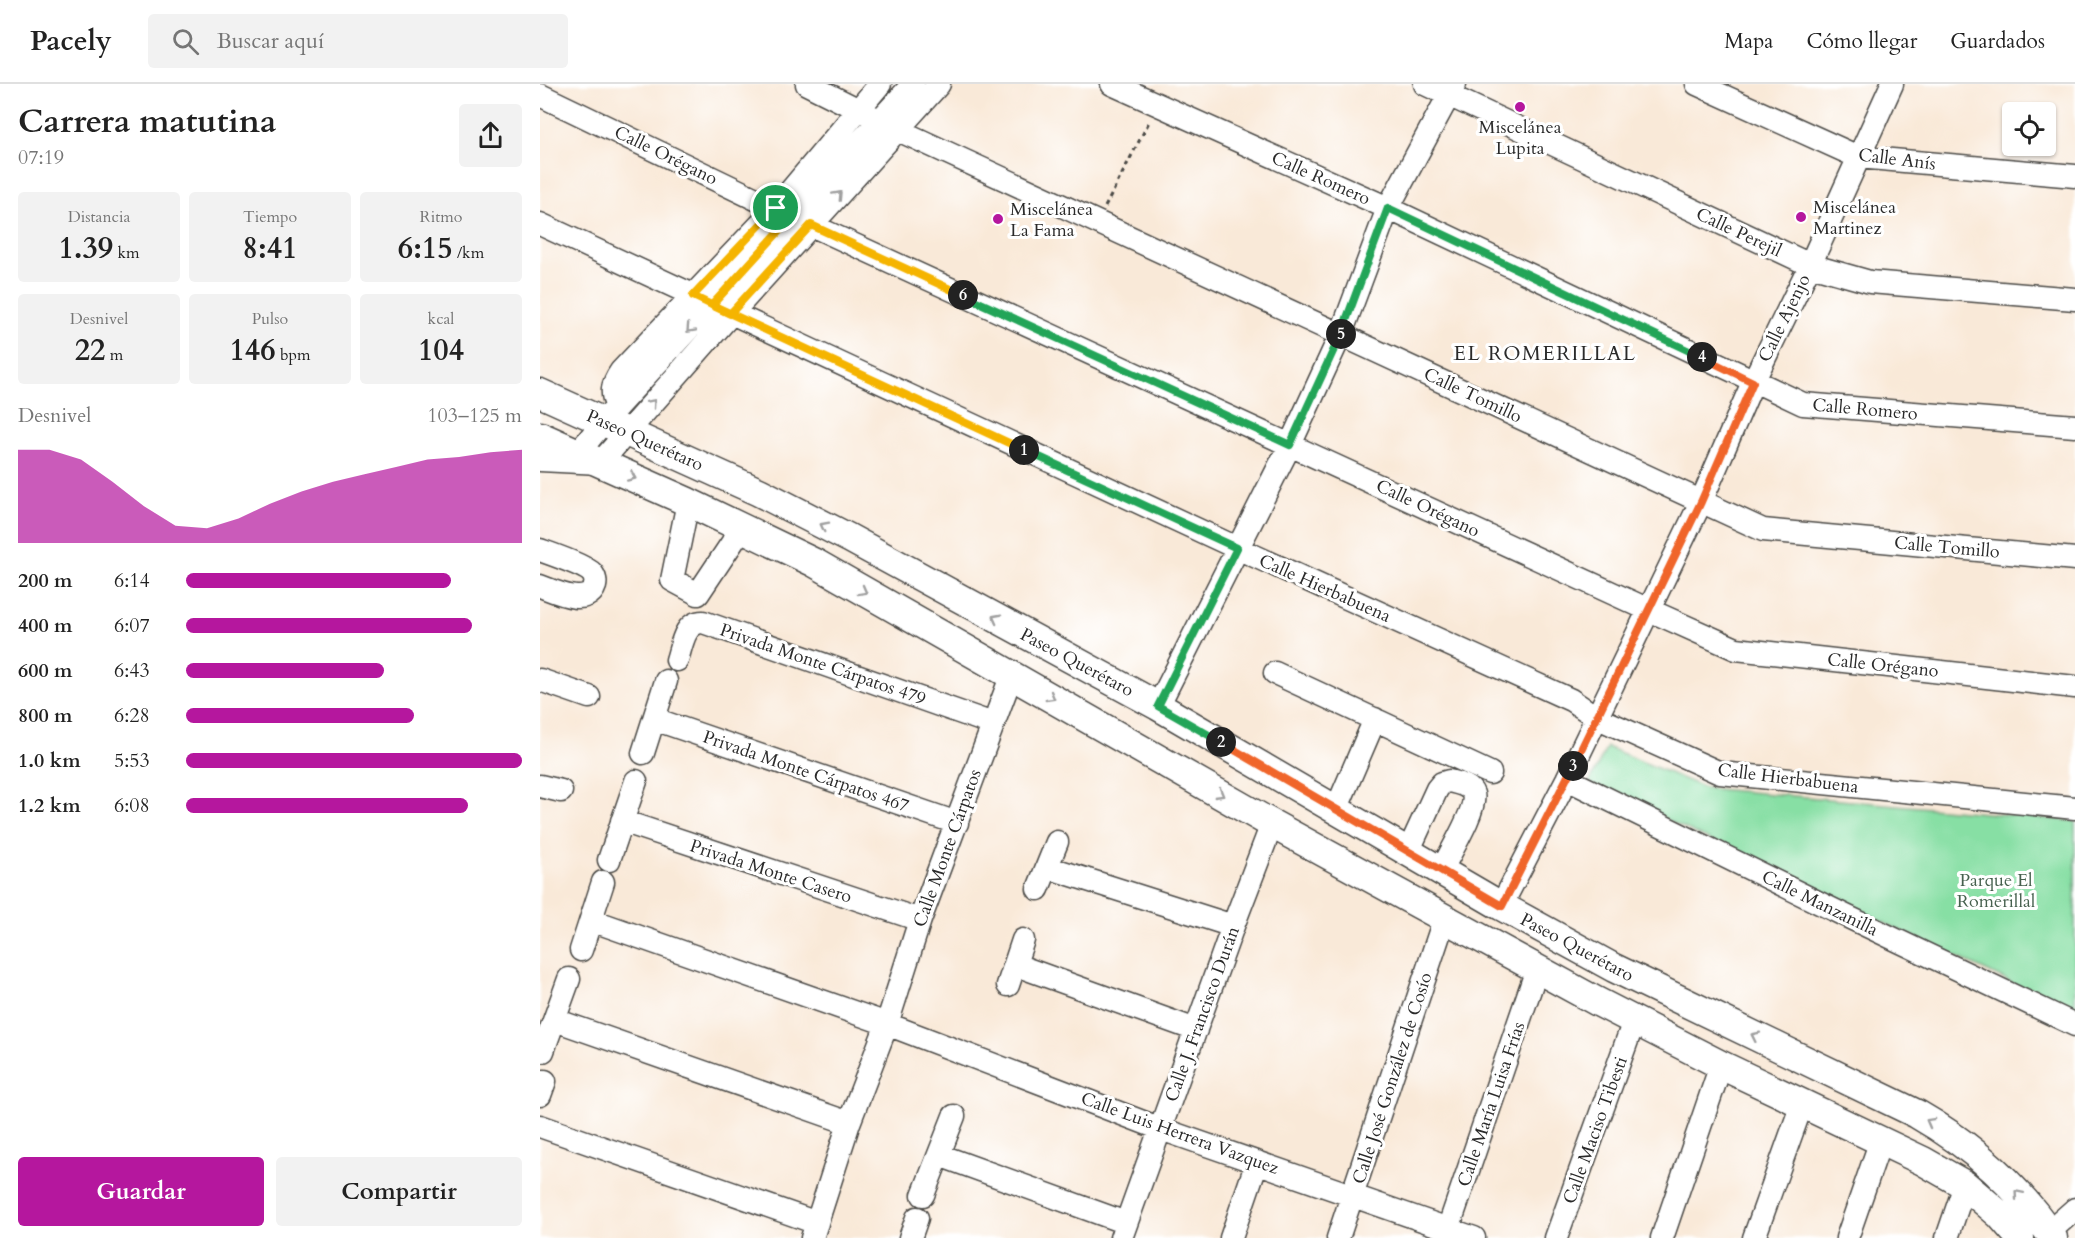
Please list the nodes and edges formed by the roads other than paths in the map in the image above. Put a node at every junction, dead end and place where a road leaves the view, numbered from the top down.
1 (807, 84) edge
2 (880, 84) edge
3 (913, 84) edge
4 (939, 84) edge
5 (1112, 84) edge
6 (1425, 84) edge
7 (1698, 84) edge
8 (1892, 84) edge
9 (1452, 90) edge
10 (540, 95) edge
11 (859, 108) junction
12 (889, 126) junction
13 (1858, 157) junction
14 (2075, 176) edge
15 (1388, 208) junction
16 (793, 217) junction
17 (540, 224) edge
18 (1810, 265) junction
19 (2075, 299) edge
20 (712, 305) junction
21 (1341, 334) junction
22 (1753, 382) junction
23 (540, 393) edge
24 (616, 420) junction
25 (2075, 426) edge
26 (540, 436) edge
27 (1290, 445) junction
28 (589, 458) junction
29 (540, 459) edge
30 (688, 502) junction
31 (1701, 502) junction
32 (742, 528) junction
33 (1237, 548) junction
34 (540, 549) edge
35 (2075, 559) edge
36 (540, 586) edge
37 (1649, 610) junction
38 (677, 660) dead end
39 (1275, 673) dead end
40 (1012, 674) junction
41 (540, 680) edge
42 (666, 681) dead end
43 (2075, 687) edge
44 (589, 697) dead end
45 (1158, 706) junction
46 (1596, 717) junction
47 (654, 719) junction
48 (1375, 720) junction
49 (993, 724) junction
50 (643, 753) dead end
51 (1490, 773) dead end
52 (1567, 778) junction
53 (636, 781) dead end
54 (2075, 808) edge
55 (1336, 810) junction
56 (622, 821) junction
57 (957, 823) junction
58 (1272, 824) junction
59 (1057, 842) dead end
60 (1408, 852) junction
61 (609, 860) dead end
62 (1047, 867) junction
63 (1441, 871) junction
64 (603, 882) dead end
65 (1038, 889) dead end
66 (1502, 906) junction
67 (1445, 917) junction
68 (591, 920) junction
69 (920, 920) junction
70 (1233, 926) junction
71 (1023, 940) dead end
72 (581, 950) dead end
73 (1614, 968) junction
74 (1537, 969) junction
75 (569, 979) dead end
76 (1596, 1001) junction
77 (555, 1020) junction
78 (1634, 1021) junction
79 (887, 1024) junction
80 (2075, 1025) edge
81 (1196, 1030) junction
82 (543, 1051) dead end
83 (1721, 1065) junction
84 (1802, 1104) junction
85 (954, 1116) dead end
86 (849, 1123) junction
87 (540, 1126) edge
88 (1161, 1129) junction
89 (1881, 1140) junction
90 (939, 1155) junction
91 (1257, 1162) junction
92 (1965, 1185) junction
93 (923, 1195) dead end
94 (1354, 1195) junction
95 (2075, 1209) edge
96 (814, 1230) edge
97 (1123, 1231) edge
98 (1446, 1233) edge
99 (2051, 1235) edge
100 (1231, 1238) edge
101 (1338, 1238) edge
102 (1474, 1238) edge
103 (1556, 1238) edge
104 (1662, 1238) edge
105 (1754, 1238) edge
106 (1847, 1238) edge
107 (1947, 1238) edge
108 (2019, 1238) edge

1 - 11 street, Calle Tomillo
2 - 11 street
3 - 12 street
4 - 12 street
5 - 15 street, Calle Romero
6 - 9 street, Calle Perejil
7 - 13 street, Calle Anís
8 - 13 street, Calle Ajenjo
9 - 15 street
9 - 18 street, Calle Perejil
10 - 16 street, Calle Orégano
11 - 12 street, Calle Tomillo
11 - 16 street
12 - 16 street
12 - 21 street, Calle Tomillo
13 - 14 street, Calle Anís
13 - 18 street, Calle Ajenjo
15 - 21 street
15 - 22 street, Calle Romero
16 - 20 street
16 - 20 street
16 - 27 street, Calle Orégano
17 - 20 street, Calle Hierbabuena
18 - 19 street, Calle Perejil
18 - 22 street, Calle Ajenjo
20 - 24 street
20 - 24 street
20 - 33 street, Calle Hierbabuena
21 - 27 street
21 - 31 street, Calle Tomillo
22 - 25 street, Calle Romero
22 - 31 street, Calle Ajenjo
23 - 24 main road, Paseo Querétaro
24 - 28 street
45 -> 24 main road, Paseo Querétaro
26 - 28 main road, Paseo Querétaro
27 - 33 street
27 - 37 street, Calle Orégano
28 - 29 street
28 -> 30 main road, Paseo Querétaro
30 - 32 main road, Paseo Querétaro
30 - 32 street
31 - 35 street, Calle Tomillo
31 - 37 street, Calle Ajenjo
32 -> 40 main road, Paseo Querétaro
33 - 45 street
33 - 46 street, Calle Hierbabuena
34 - 36 street
37 - 43 street, Calle Orégano
37 - 46 street, Calle Ajenjo
38 - 49 street, Privada Monte Cárpatos 479
39 - 48 street
40 - 49 street, Calle Monte Cárpatos
40 -> 58 main road, Paseo Querétaro
41 - 44 street
42 - 47 street
45 - 55 main road, Paseo Querétaro
46 - 52 street, Calle Ajenjo
46 - 54 street, Calle Hierbabuena
47 - 50 street
47 - 57 street, Privada Monte Cárpatos 467
48 - 51 street
48 - 55 street
49 - 57 street, Calle Monte Cárpatos
52 - 66 street, Calle Ajenjo
52 - 80 street, Calle Manzanilla
53 - 56 street
55 - 60 main road, Paseo Querétaro
56 - 61 street
56 - 69 street, Privada Monte Casero
57 - 69 street, Calle Monte Cárpatos
58 - 67 main road, Paseo Querétaro
58 - 70 street, Calle J. Francisco Durán
59 - 62 street
60 - 63 main road, Paseo Querétaro
60 - 63 street
62 - 65 street
62 - 70 street
63 - 66 main road, Paseo Querétaro
64 - 68 street
66 - 73 main road, Paseo Querétaro
67 - 74 main road, Paseo Querétaro
67 - 94 street, Calle José González de Cosío
68 - 72 street
68 - 79 street
69 - 79 street, Calle Monte Cárpatos
70 - 81 street, Calle J. Francisco Durán
71 - 81 street
73 - 76 main road
99 -> 73 main road, Paseo Querétaro
74 - 76 main road, Paseo Querétaro
74 - 98 street, Calle María Luisa Frías
75 - 77 street
76 - 78 main road, Paseo Querétaro
77 - 82 street
77 - 86 street
78 - 83 main road, Paseo Querétaro
78 - 103 street, Calle Maciso Tibesti
79 - 86 street, Calle Monte Cárpatos
79 - 88 street, Calle Luis Herrera Vazquez
81 - 88 street, Calle J. Francisco Durán
83 - 84 main road, Paseo Querétaro
83 - 104 street
84 - 89 main road, Paseo Querétaro
84 - 105 street
85 - 90 street
86 - 96 street, Calle Monte Cárpatos
87 - 96 street
88 - 91 street, Calle Luis Herrera Vazquez
88 - 97 street, Calle J. Francisco Durán
89 - 92 main road, Paseo Querétaro
89 - 106 street
90 - 93 street
90 - 97 street
91 - 94 street, Calle Luis Herrera Vazquez
91 - 100 street
92 - 107 street
92 - 108 main road, Paseo Querétaro
94 - 98 street, Calle Luis Herrera Vazquez
94 - 101 street, Calle José González de Cosío
95 - 99 street
98 - 102 street, Calle Luis Herrera Vazquez

